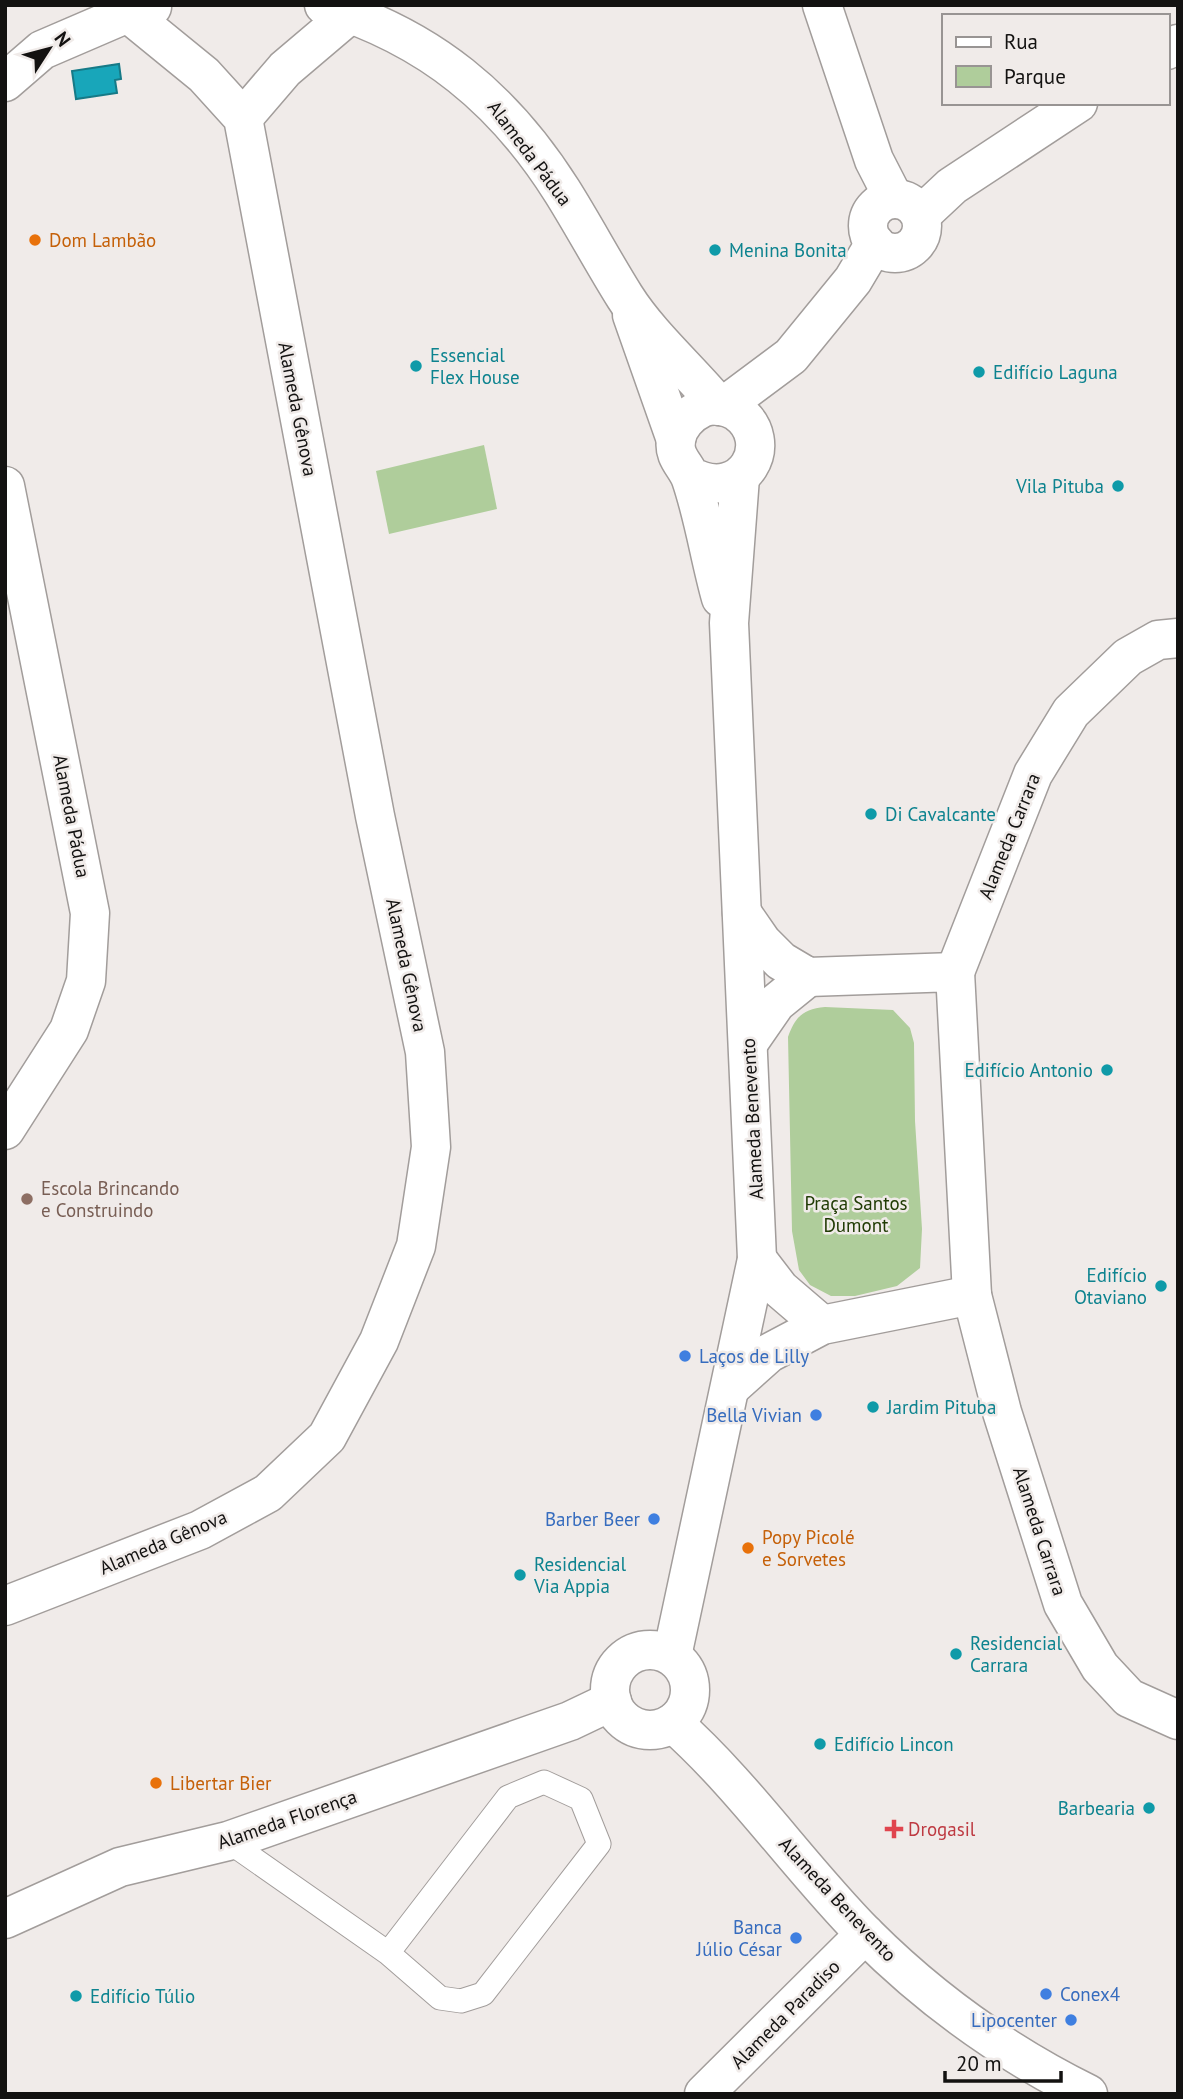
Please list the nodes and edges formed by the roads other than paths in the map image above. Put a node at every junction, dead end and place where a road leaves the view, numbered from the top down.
1 (822, 5) edge
2 (143, 9) edge
3 (337, 9) edge
4 (5, 82) edge
5 (1075, 105) edge
6 (243, 118) junction
7 (901, 205) junction
8 (626, 299) junction
9 (791, 356) junction
10 (722, 406) junction
11 (676, 440) junction
12 (747, 466) junction
13 (690, 476) junction
14 (5, 486) edge
15 (729, 623) junction
16 (1178, 638) edge
17 (742, 913) junction
18 (956, 972) junction
19 (808, 977) junction
20 (749, 1042) junction
21 (5, 1130) edge
22 (757, 1259) junction
23 (972, 1295) junction
24 (822, 1325) junction
25 (732, 1387) junction
26 (5, 1606) edge
27 (666, 1653) junction
28 (615, 1707) junction
29 (678, 1718) junction
30 (1178, 1720) edge
31 (228, 1841) junction
32 (5, 1919) edge
33 (865, 1934) junction
34 (388, 1953) junction
35 (704, 2094) edge
36 (1088, 2094) edge

1 - 7 street
2 - 4 street
2 - 6 street
3 - 6 street
3 - 8 street, Alameda Pádua
5 - 7 street
6 - 26 street, Alameda Gênova
7 - 9 street, Alameda Benevento
8 - 10 street, Alameda Pádua
8 - 11 street, Alameda Pádua
9 - 10 street, Alameda Benevento
9 - 12 street, Alameda Benevento
10 - 11 street
10 - 12 street
11 - 13 street
12 - 13 street
12 - 15 street, Alameda Benevento
13 - 15 street, Alameda Benevento
14 - 21 street, Alameda Pádua
15 - 17 street, Alameda Benevento
16 - 18 street, Alameda Carrara
17 - 19 street
17 - 20 street, Alameda Benevento
18 - 19 street
18 - 23 street, Alameda Carrara
19 - 20 street
20 - 22 street, Alameda Benevento
22 - 24 street
22 - 25 street, Alameda Benevento
23 - 24 street
23 - 30 street, Alameda Carrara
24 - 25 street
25 - 27 street, Alameda Benevento
27 - 28 street
27 - 29 street
28 - 29 street
28 - 31 street, Alameda Florença
29 - 33 street, Alameda Benevento
31 - 32 street, Alameda Florença
31 - 34 lane
33 - 35 street, Alameda Paradiso
33 - 36 street, Alameda Benevento
34 - 34 lane

